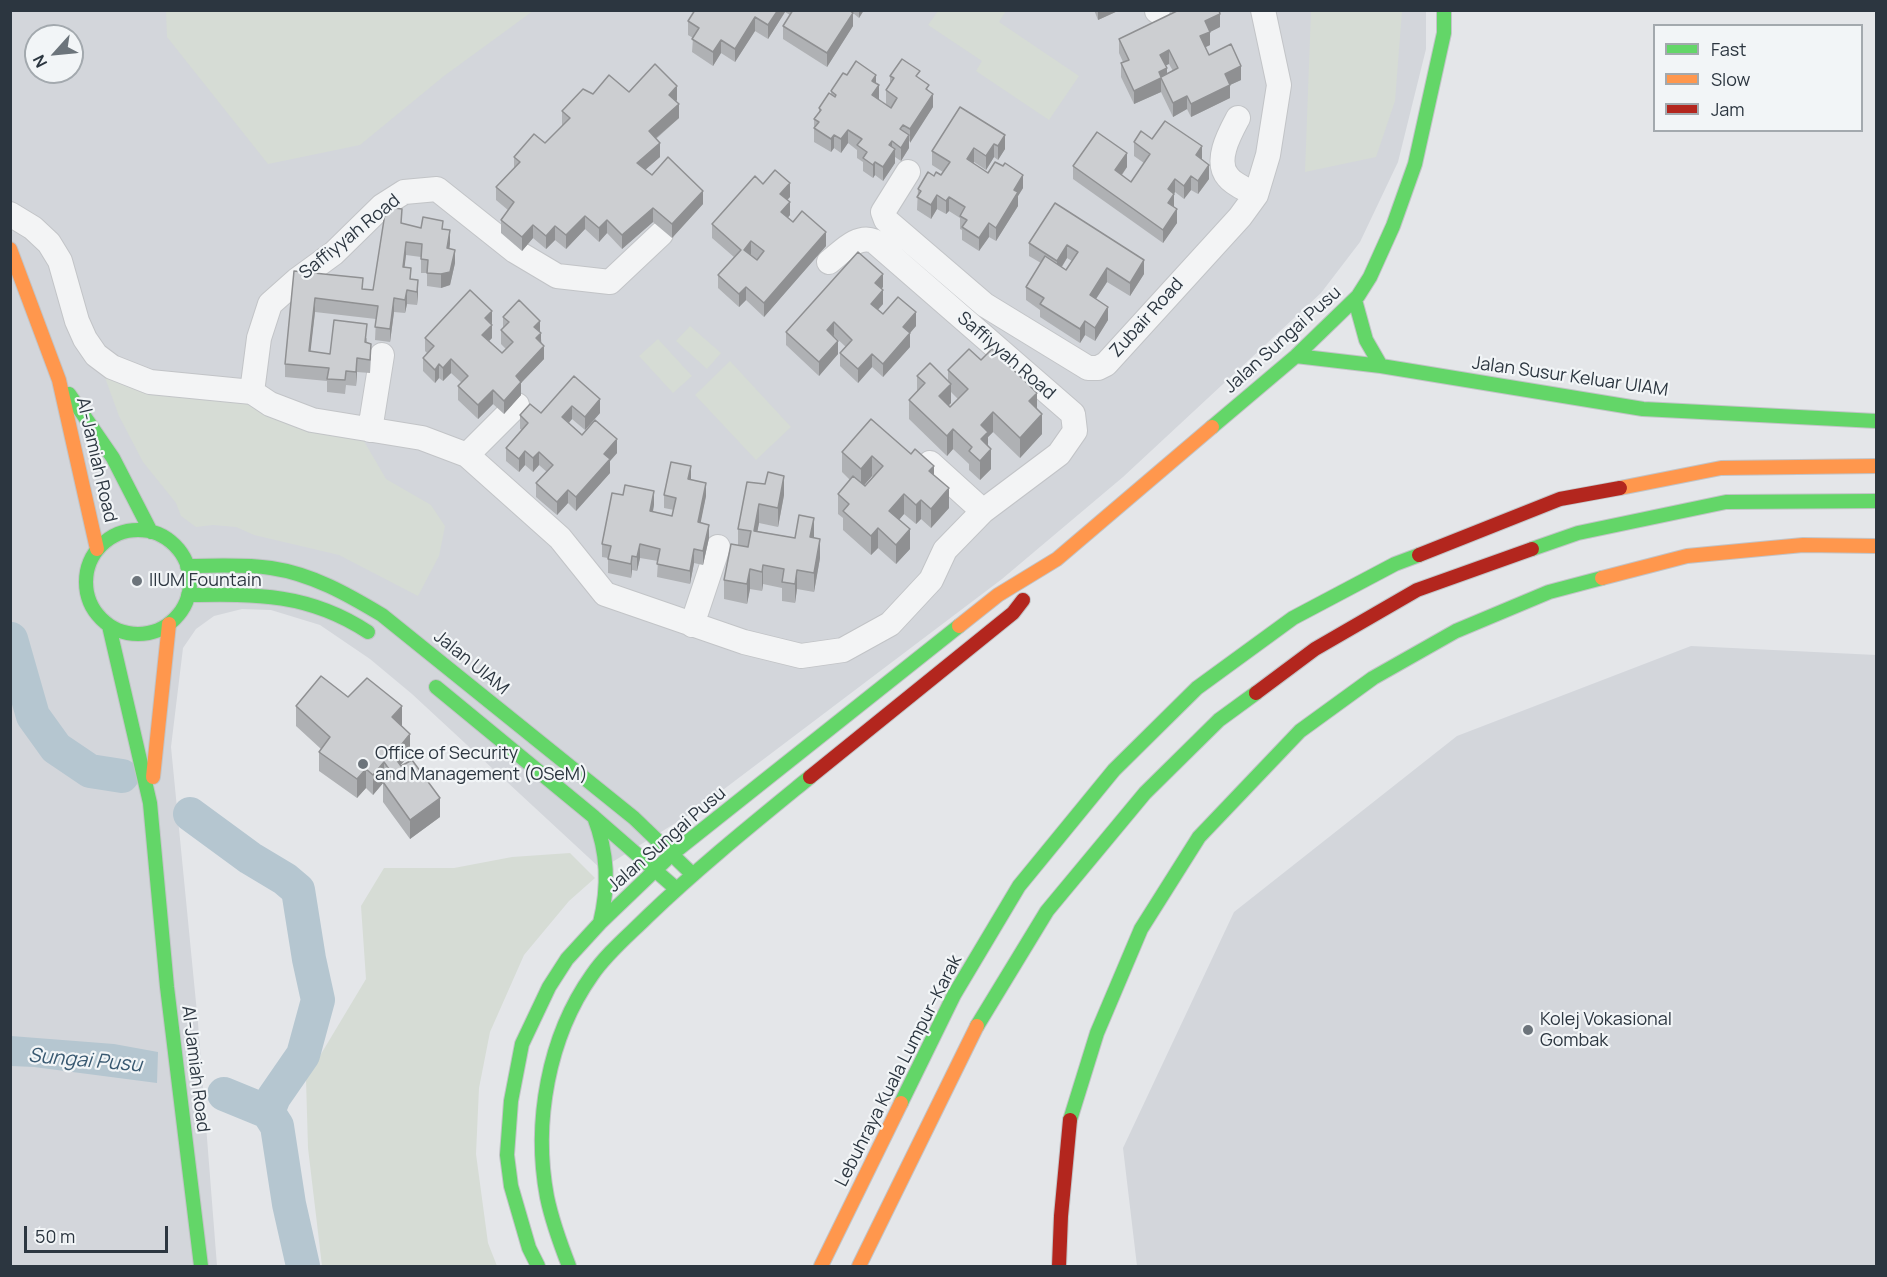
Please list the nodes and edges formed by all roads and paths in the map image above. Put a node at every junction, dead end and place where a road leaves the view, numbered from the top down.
1 (1263, 10) edge
2 (1444, 10) edge
3 (1238, 118) dead end
4 (908, 172) dead end
5 (1256, 195) junction
6 (10, 214) edge
7 (661, 234) edge
8 (49, 243) junction
9 (12, 252) edge
10 (829, 262) dead end
11 (1355, 300) junction
12 (382, 355) dead end
13 (1296, 356) junction
14 (1381, 366) junction
15 (59, 380) junction
16 (252, 392) junction
17 (517, 405) edge
18 (1876, 421) edge
19 (370, 430) junction
20 (467, 454) junction
21 (930, 463) edge
22 (1876, 466) edge
23 (1876, 501) edge
24 (983, 511) junction
25 (151, 532) junction
26 (1876, 546) edge
27 (718, 547) dead end
28 (98, 549) junction
29 (1057, 559) junction
30 (187, 566) junction
31 (188, 594) junction
32 (169, 624) junction
33 (692, 625) junction
34 (110, 626) junction
35 (383, 644) dead end
36 (427, 680) dead end
37 (466, 683) junction
38 (452, 701) junction
39 (150, 803) junction
40 (594, 817) junction
41 (634, 818) junction
42 (704, 829) junction
43 (672, 854) junction
44 (656, 870) junction
45 (692, 874) junction
46 (676, 888) junction
47 (600, 923) junction
48 (201, 1266) edge
49 (538, 1266) edge
50 (569, 1266) edge
51 (821, 1266) edge
52 (859, 1266) edge
53 (1059, 1266) edge

1 - 5 street, Zubair Road
2 - 11 main road, Jalan Sungai Pusu
3 - 5 street
4 - 5 street, Zubair Road
6 - 8 street, Saffiyyah Road
7 - 16 street, Saffiyyah Road
8 - 9 street
8 - 16 street, Saffiyyah Road
9 - 15 main road, Al-Jamiah Road
10 - 24 street, Saffiyyah Road
11 - 13 main road, Jalan Sungai Pusu
11 - 14 main road
12 - 19 street
13 - 14 main road, Jalan Susur Keluar UIAM
13 - 29 main road, Jalan Sungai Pusu
14 - 18 main road, Jalan Susur Keluar UIAM
15 - 25 main road, Al-Jamiah Road
15 - 28 main road, Al-Jamiah Road
16 - 19 street, Saffiyyah Road
17 - 20 street
19 - 20 street, Saffiyyah Road
20 - 33 street, Saffiyyah Road
21 - 24 street
22 - 51 main road, Lebuhraya Kuala Lumpur–Karak
23 - 52 main road
24 - 33 street, Saffiyyah Road
25 - 28 main road, Al-Jamiah Road
25 - 30 main road
26 - 53 main road
27 - 33 street
28 - 34 main road, Al-Jamiah Road
29 - 42 main road, Jalan Sungai Pusu
29 - 45 main road, Jalan Sungai Pusu
30 - 31 main road
30 - 37 main road, Jalan UIAM
31 - 32 main road, Al-Jamiah Road
31 - 35 main road
32 - 34 main road
32 - 39 main road, Al-Jamiah Road
34 - 39 main road, Al-Jamiah Road
36 - 38 main road
37 - 38 main road
37 - 41 main road, Jalan UIAM
38 - 40 main road
39 - 48 main road, Al-Jamiah Road
40 - 44 main road
40 - 47 main road
41 - 42 main road
41 - 43 main road, Jalan UIAM
42 - 43 main road, Jalan Sungai Pusu
43 - 44 main road, Jalan Sungai Pusu
43 - 45 main road, Jalan UIAM
44 - 46 main road
44 - 47 main road, Jalan Sungai Pusu
45 - 46 main road, Jalan Sungai Pusu
46 - 50 main road, Jalan Sungai Pusu
47 - 49 main road, Jalan Sungai Pusu

